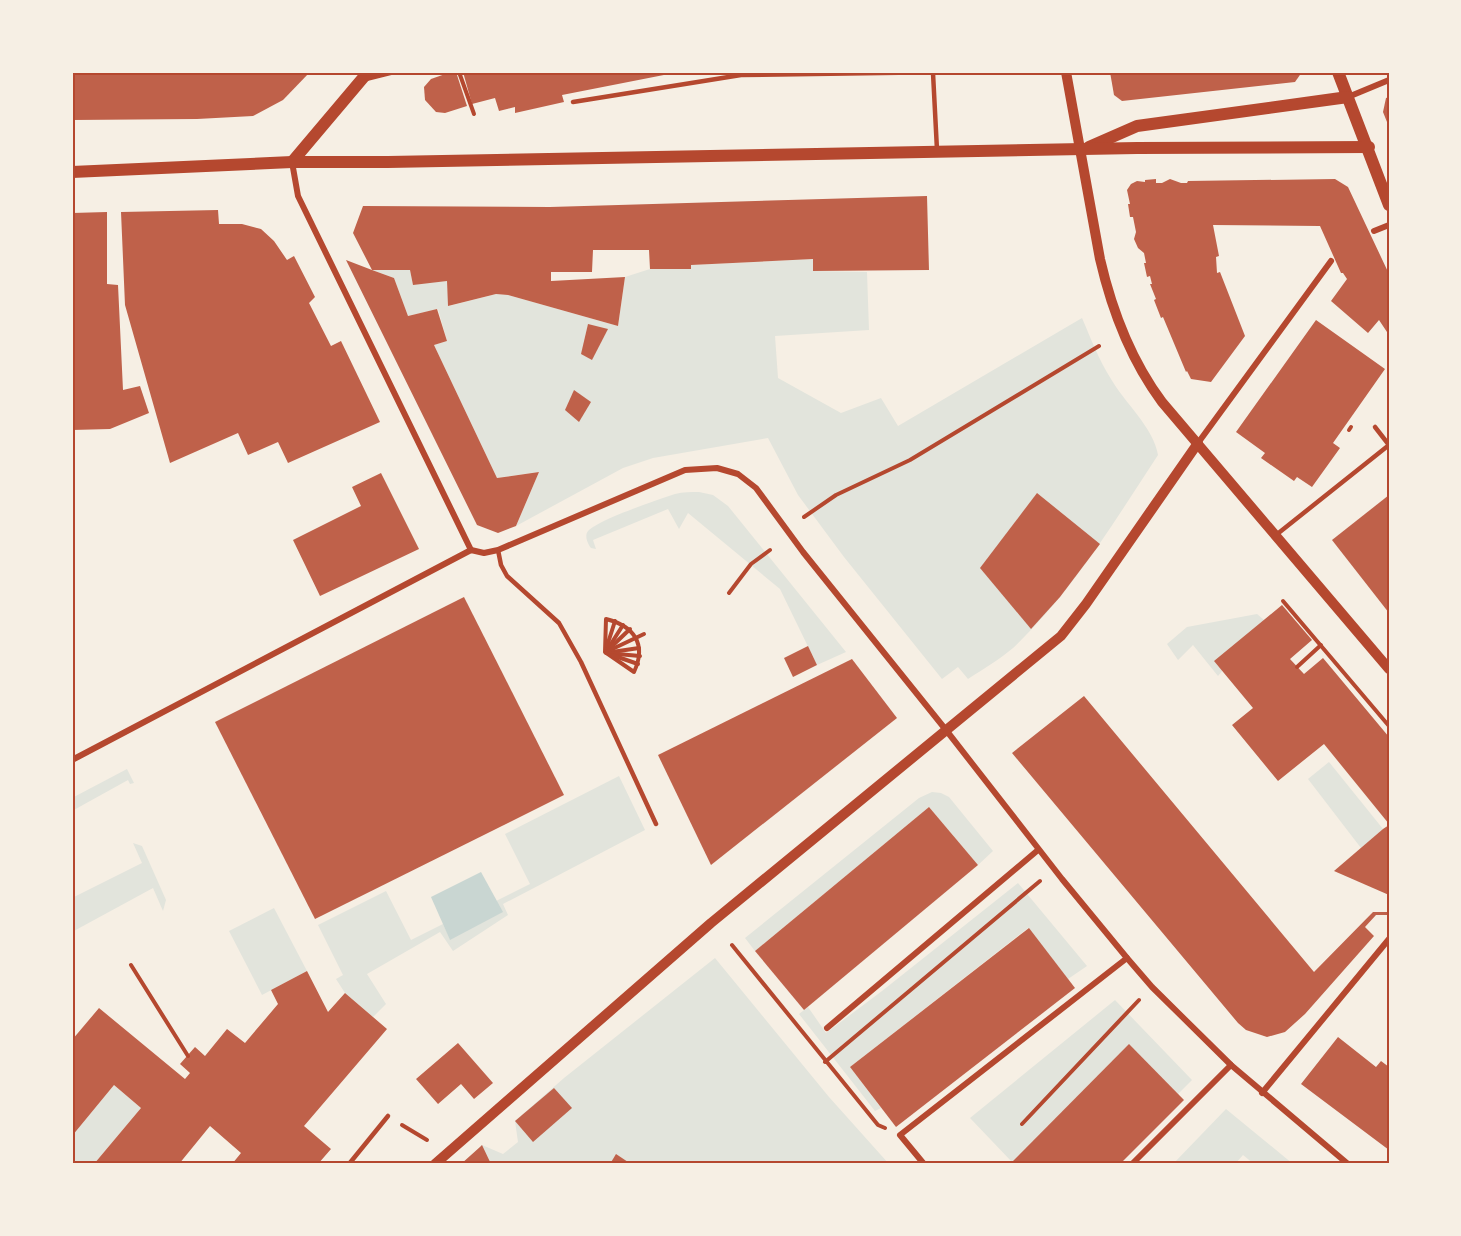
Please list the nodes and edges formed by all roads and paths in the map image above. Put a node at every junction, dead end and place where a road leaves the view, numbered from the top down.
1 (393, 72) edge
2 (459, 72) edge
3 (950, 72) edge
4 (1066, 72) edge
5 (1338, 72) edge
6 (933, 73) edge
7 (364, 76) edge
8 (1389, 80) edge
9 (1348, 98) junction
10 (573, 102) dead end
11 (474, 114) dead end
12 (1368, 147) junction
13 (1081, 150) junction
14 (937, 152) junction
15 (292, 162) junction
16 (72, 172) edge
17 (1388, 201) edge
18 (1389, 225) edge
19 (1374, 231) dead end
20 (1331, 261) dead end
21 (1099, 346) dead end
22 (1375, 427) dead end
23 (1198, 443) junction
24 (1389, 445) edge
25 (804, 517) dead end
26 (1275, 535) junction
27 (471, 550) junction
28 (498, 550) junction
29 (770, 550) dead end
30 (729, 593) dead end
31 (1283, 601) dead end
32 (615, 621) junction
33 (624, 625) junction
34 (630, 629) junction
35 (644, 634) dead end
36 (635, 638) junction
37 (1321, 645) junction
38 (639, 648) junction
39 (605, 652) junction
40 (640, 656) junction
41 (638, 664) junction
42 (1297, 667) dead end
43 (1389, 669) edge
44 (1389, 726) edge
45 (946, 730) junction
46 (72, 760) edge
47 (656, 824) dead end
48 (1038, 850) junction
49 (1054, 869) junction
50 (1389, 939) edge
51 (732, 945) dead end
52 (1127, 958) junction
53 (131, 964) dead end
54 (1152, 987) junction
55 (827, 1028) dead end
56 (188, 1056) dead end
57 (825, 1062) junction
58 (1230, 1065) junction
59 (1262, 1093) junction
60 (388, 1116) joint
61 (1022, 1124) dead end
62 (878, 1125) dead end
63 (427, 1140) dead end
64 (349, 1164) edge
65 (435, 1164) edge
66 (924, 1164) edge
67 (1132, 1164) edge
68 (1348, 1164) edge

1 - 7 lane
2 - 11 path
3 - 6 lane
4 - 13 street
5 - 9 main road
6 - 10 lane
6 - 14 lane
7 - 15 main road
8 - 9 street
9 - 12 main road
9 - 13 main road
12 - 13 main road
12 - 17 main road
13 - 14 main road
13 - 23 street
14 - 15 main road
15 - 16 main road
15 - 27 street
18 - 19 street
20 - 23 street
21 - 25 path
22 - 24 lane
23 - 26 street
23 - 45 street
24 - 26 lane
26 - 43 street
27 - 28 street
27 - 46 street
28 - 45 street
28 - 47 lane
29 - 30 path
31 - 37 path
32 - 33 path
32 - 39 path
32 - 39 path
33 - 34 path
33 - 39 path
34 - 36 path
34 - 39 path
35 - 36 path
36 - 38 path
36 - 39 path
37 - 42 path
37 - 44 path
38 - 39 path
38 - 40 path
39 - 40 path
39 - 41 path
39 - 41 path
40 - 41 path
45 - 48 street
45 - 65 street
48 - 49 street
48 - 55 street
49 - 52 street
49 - 57 path
50 - 59 street
51 - 57 path
52 - 54 street
52 - 66 street
53 - 56 path
54 - 58 street
54 - 61 path
57 - 62 path
58 - 59 street
58 - 67 street
59 - 68 street
60 - 63 path
60 - 64 lane

